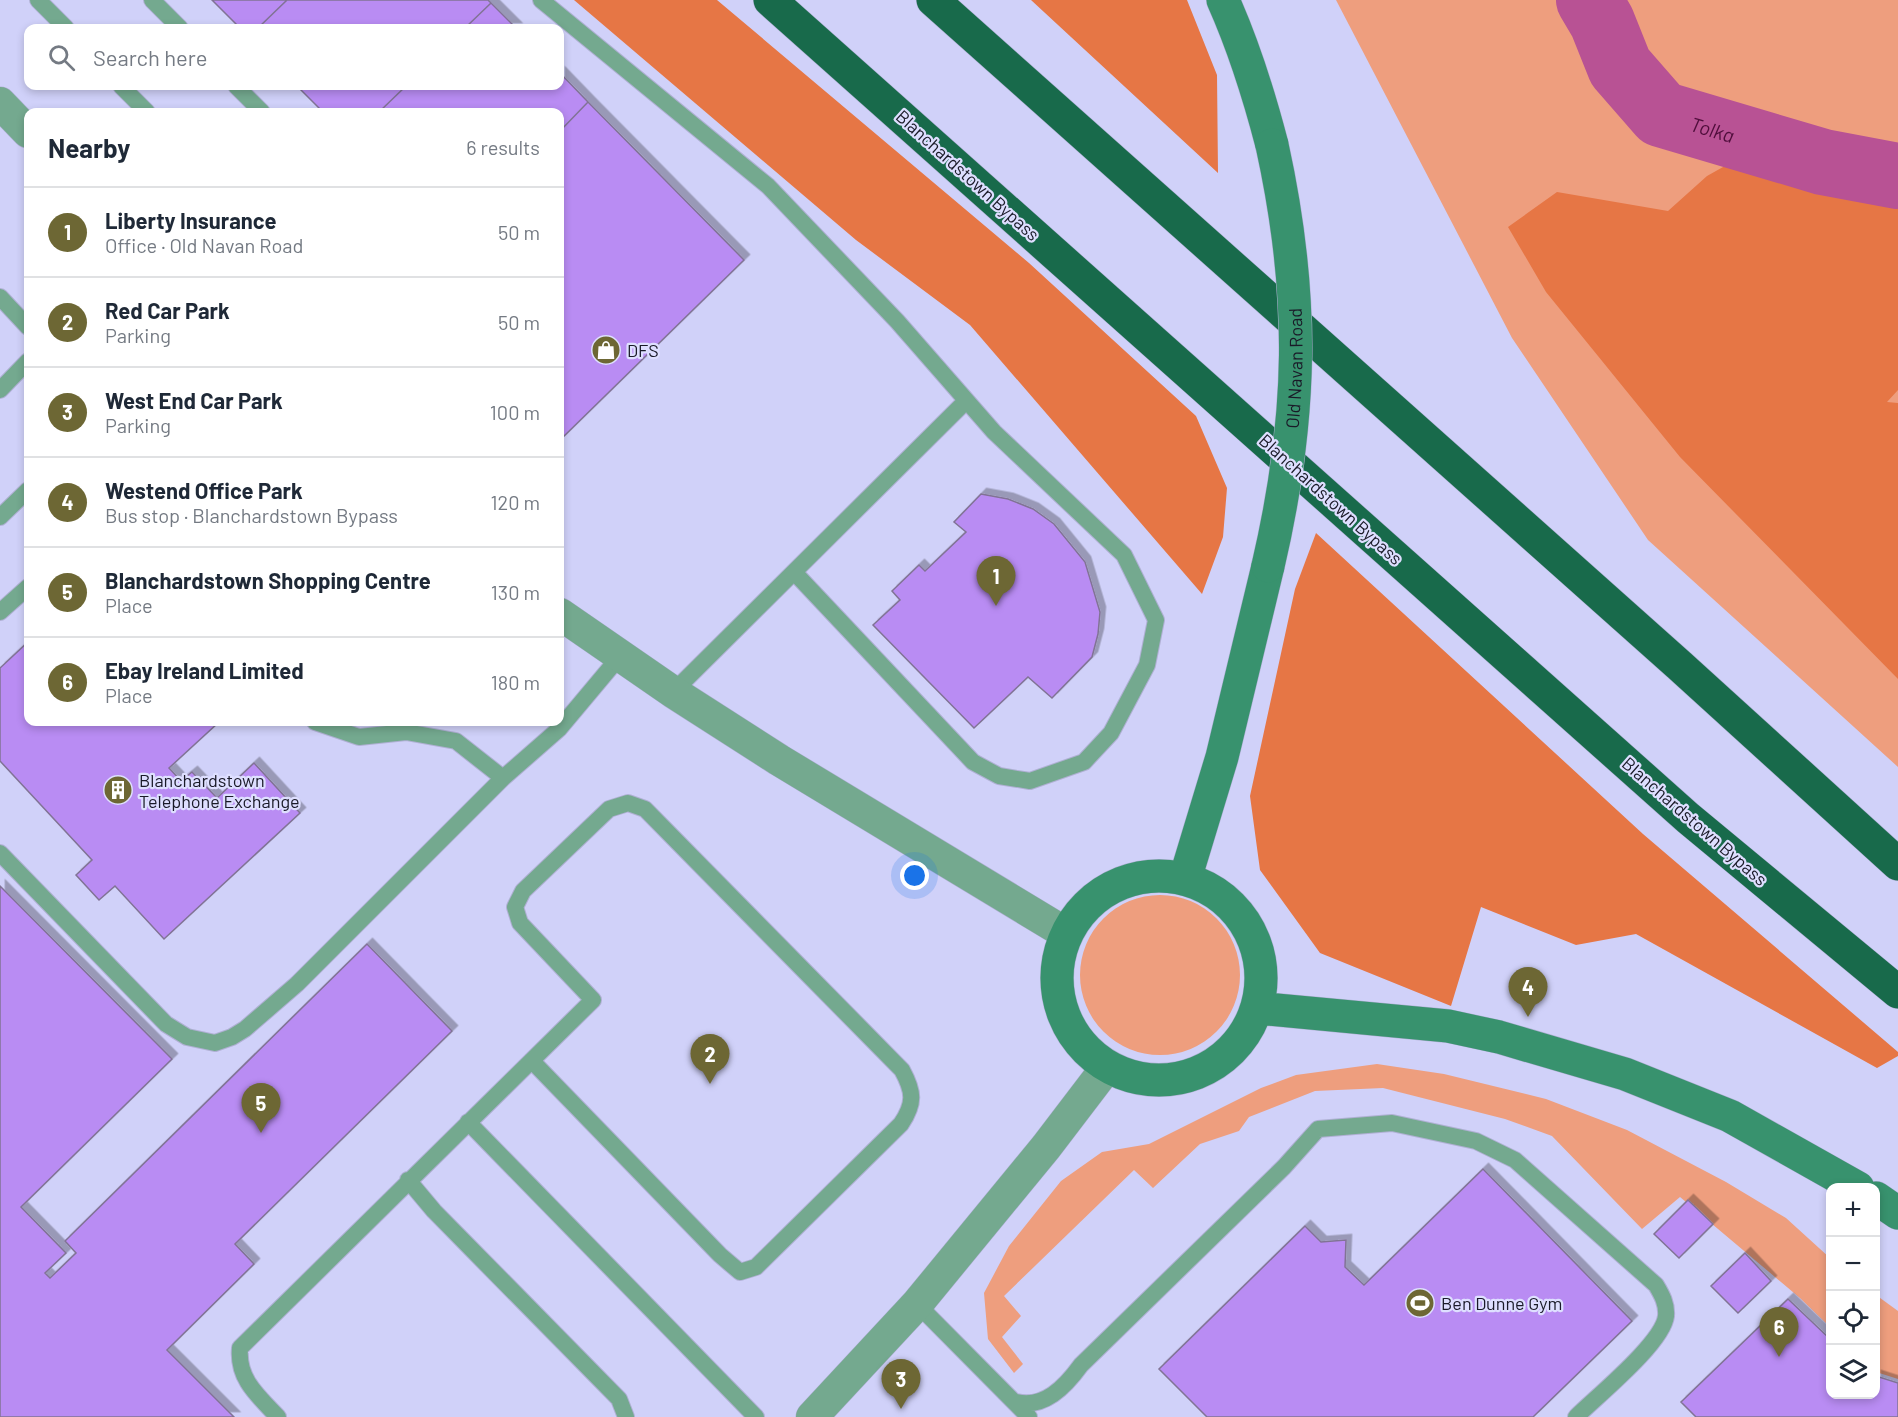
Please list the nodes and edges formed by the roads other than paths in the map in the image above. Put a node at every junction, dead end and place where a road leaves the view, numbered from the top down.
1 (38, 0) edge
2 (152, 0) edge
3 (540, 0) edge
4 (770, 0) edge
5 (933, 0) edge
6 (961, 0) edge
7 (1223, 0) edge
8 (62, 24) edge
9 (176, 24) edge
10 (125, 90) edge
11 (240, 90) edge
12 (0, 103) edge
13 (143, 108) edge
14 (258, 108) edge
15 (24, 128) edge
16 (0, 297) edge
17 (24, 323) edge
18 (24, 365) edge
19 (0, 390) edge
20 (966, 401) junction
21 (24, 494) edge
22 (0, 518) edge
23 (794, 572) junction
24 (24, 591) edge
25 (0, 612) edge
26 (564, 617) edge
27 (621, 656) junction
28 (1679, 665) junction
29 (673, 692) junction
30 (564, 723) edge
31 (328, 726) edge
32 (562, 726) edge
33 (503, 778) junction
34 (0, 853) edge
35 (1898, 864) edge
36 (1185, 879) junction
37 (1067, 934) junction
38 (1898, 992) edge
39 (1257, 1008) junction
40 (532, 1061) junction
41 (1107, 1067) junction
42 (468, 1122) junction
43 (408, 1180) junction
44 (1849, 1183) edge
45 (1880, 1201) edge
46 (1898, 1212) edge
47 (917, 1304) junction
48 (1016, 1402) junction
49 (278, 1417) edge
50 (626, 1417) edge
51 (756, 1417) edge
52 (812, 1417) edge
53 (1029, 1417) edge
54 (1576, 1417) edge

1 - 8 lane
2 - 9 lane
3 - 20 lane
4 - 38 highway, Blanchardstown Bypass
5 - 28 highway
6 - 28 highway
7 - 36 street, Old Navan Road, bridge
10 - 13 lane
11 - 14 lane
12 - 15 street
16 - 17 lane
18 - 19 lane
20 - 23 lane
20 - 23 lane
21 - 22 lane
23 - 29 lane
24 - 25 lane
26 - 27 street
27 - 29 street
27 - 30 lane
28 - 35 highway
29 - 37 street
31 - 33 lane
32 - 33 lane
33 - 34 lane
36 - 37 street
36 - 39 street
37 - 41 street
39 - 41 street
39 - 44 street
40 - 40 lane
40 - 42 lane
41 - 47 street
42 - 43 lane
42 - 51 lane
43 - 49 lane
43 - 50 lane
45 - 46 street
47 - 48 lane
47 - 52 street
48 - 53 lane
48 - 54 lane

